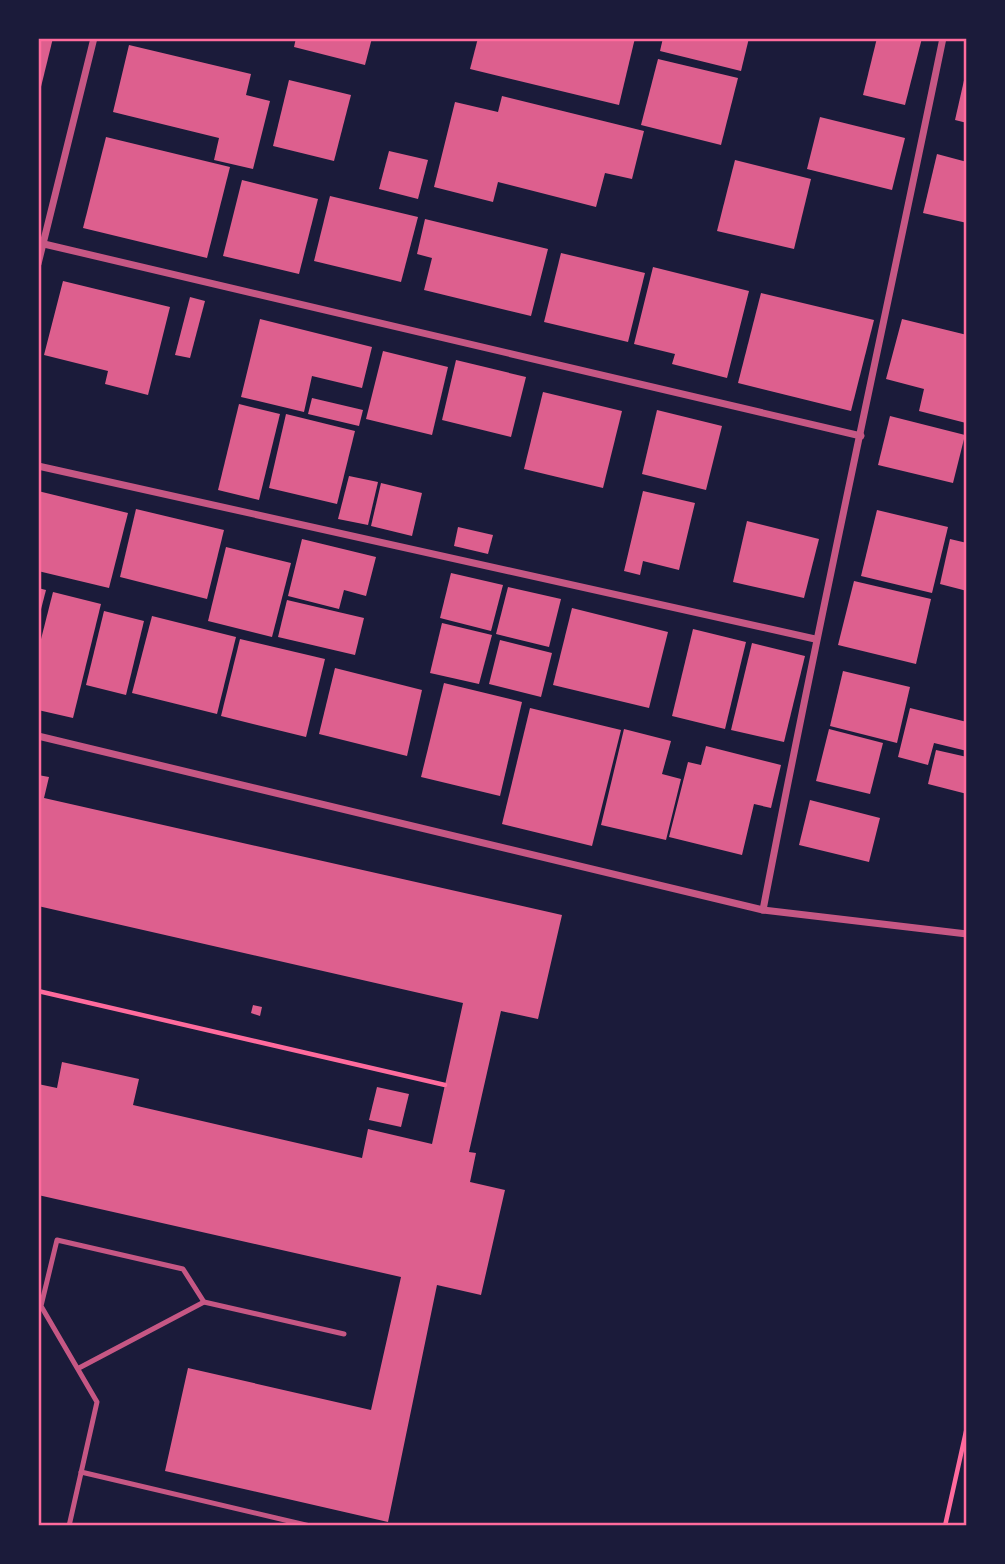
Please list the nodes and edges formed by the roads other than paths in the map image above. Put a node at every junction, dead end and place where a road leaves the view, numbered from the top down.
1 (94, 38) edge
2 (943, 38) edge
3 (44, 244) junction
4 (38, 264) edge
5 (861, 436) junction
6 (38, 466) edge
7 (815, 639) junction
8 (38, 736) edge
9 (763, 910) junction
10 (966, 933) edge
11 (204, 1302) junction
12 (344, 1335) dead end
13 (79, 1367) junction
14 (81, 1472) junction
15 (69, 1525) edge
16 (310, 1525) edge

1 - 3 street
2 - 5 street
3 - 4 street
3 - 5 street
5 - 7 street
6 - 7 street
7 - 9 street
8 - 9 street
9 - 10 street
11 - 12 lane
11 - 13 lane
11 - 13 lane
13 - 14 lane
14 - 15 lane
14 - 16 lane

